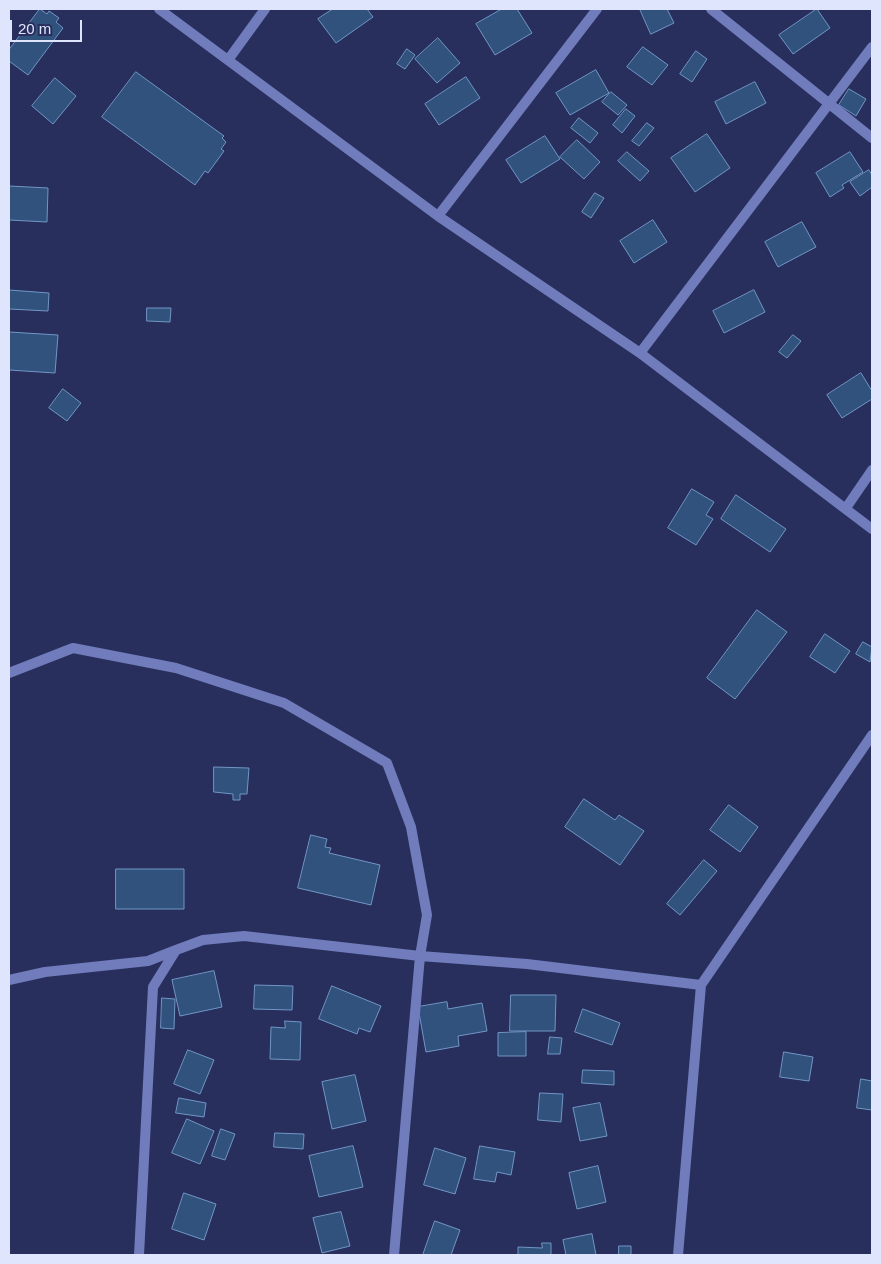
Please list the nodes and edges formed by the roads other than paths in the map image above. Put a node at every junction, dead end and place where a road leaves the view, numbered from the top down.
1 (159, 9) edge
2 (265, 9) edge
3 (597, 9) edge
4 (710, 9) edge
5 (872, 47) edge
6 (228, 60) junction
7 (829, 104) junction
8 (872, 138) edge
9 (438, 216) junction
10 (640, 353) junction
11 (872, 470) edge
12 (846, 508) junction
13 (872, 529) edge
14 (9, 673) edge
15 (872, 735) edge
16 (176, 950) junction
17 (420, 956) junction
18 (9, 980) edge
19 (701, 985) junction
20 (139, 1255) edge
21 (394, 1255) edge
22 (678, 1255) edge

1 - 6 street
2 - 6 street
3 - 9 street
4 - 7 street
5 - 7 street
6 - 9 street
7 - 8 street
7 - 10 street
9 - 10 street
10 - 12 street
11 - 12 street
12 - 13 street
14 - 17 street
15 - 19 street
16 - 17 street
16 - 18 street
16 - 20 street
17 - 19 street
17 - 21 street
19 - 22 street

